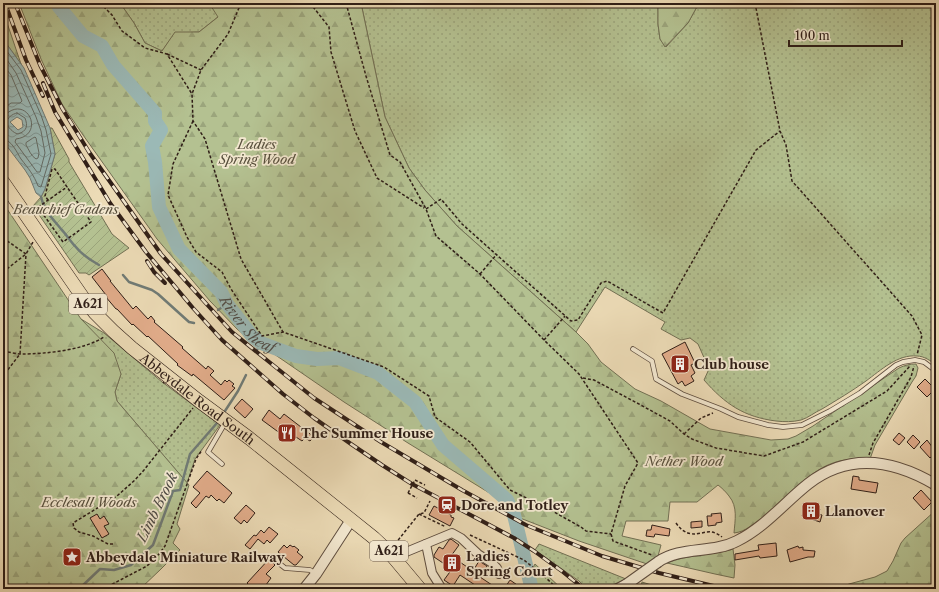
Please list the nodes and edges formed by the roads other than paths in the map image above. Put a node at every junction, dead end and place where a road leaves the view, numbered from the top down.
1 (3, 182) edge
2 (633, 349) dead end
3 (936, 371) edge
4 (226, 421) junction
5 (222, 464) dead end
6 (936, 485) edge
7 (351, 520) junction
8 (426, 544) junction
9 (392, 555) junction
10 (276, 561) dead end
11 (316, 574) junction
12 (499, 574) dead end
13 (622, 587) edge
14 (304, 589) edge
15 (420, 589) edge
16 (442, 589) edge

1 - 4 main road, Abbeydale Road South / A621
2 - 3 lane
4 - 5 lane
4 - 7 main road, Abbeydale Road South / A621
6 - 13 street, bridge
7 - 9 main road, Abbeydale Road South / A621
7 - 11 street
8 - 9 street
8 - 12 street
8 - 16 street
9 - 15 main road, Abbeydale Road South / A621
10 - 11 lane
11 - 14 street

